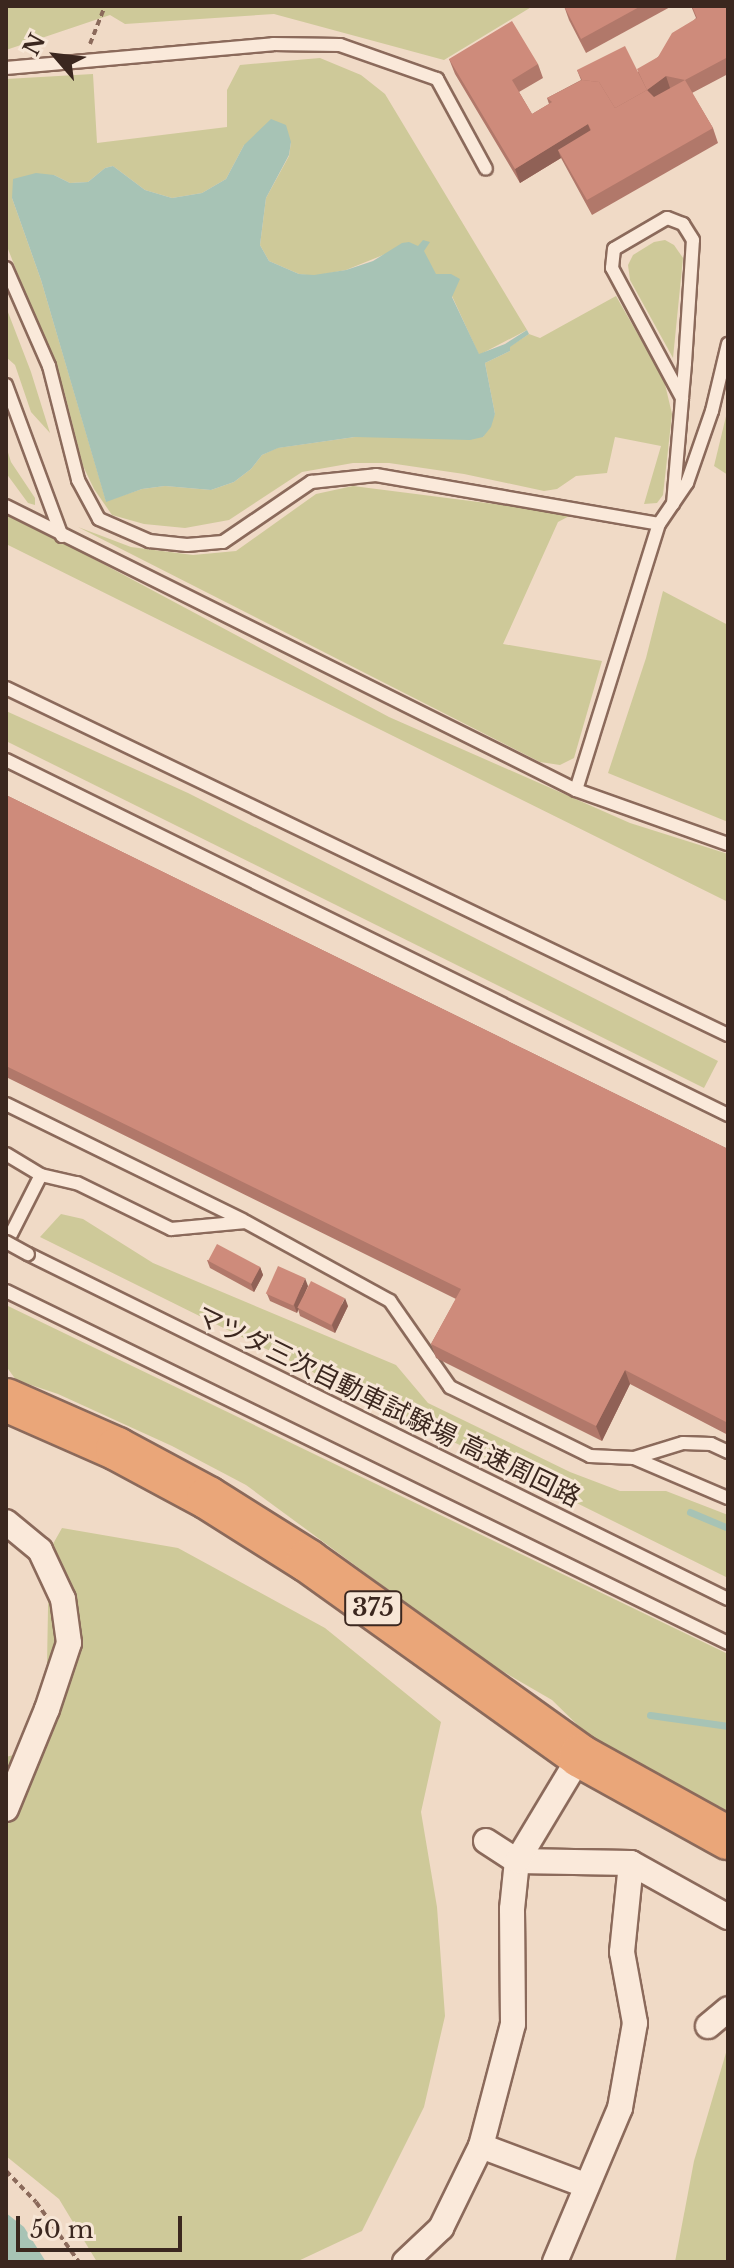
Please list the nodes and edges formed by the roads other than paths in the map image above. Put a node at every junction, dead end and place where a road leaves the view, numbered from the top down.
1 (6, 68) edge
2 (486, 169) dead end
3 (6, 268) edge
4 (728, 344) edge
5 (6, 385) edge
6 (682, 398) junction
7 (673, 504) junction
8 (6, 506) edge
9 (659, 524) junction
10 (62, 536) junction
11 (6, 688) edge
12 (6, 760) edge
13 (576, 790) junction
14 (728, 844) edge
15 (728, 1035) edge
16 (6, 1104) edge
17 (728, 1115) edge
18 (6, 1154) edge
19 (41, 1175) junction
20 (246, 1222) junction
21 (6, 1243) edge
22 (6, 1291) edge
23 (6, 1400) edge
24 (728, 1452) edge
25 (634, 1458) junction
26 (728, 1498) edge
27 (6, 1522) edge
28 (728, 1599) edge
29 (728, 1643) edge
30 (580, 1756) junction
31 (6, 1809) edge
32 (728, 1838) edge
33 (486, 1841) dead end
34 (517, 1861) junction
35 (631, 1863) junction
36 (728, 1917) edge
37 (728, 2009) edge
38 (708, 2026) dead end
39 (481, 2146) junction
40 (585, 2185) junction
41 (405, 2262) edge
42 (555, 2262) edge

1 - 2 lane
3 - 9 lane
4 - 7 lane
5 - 10 lane
6 - 6 lane
6 - 7 lane
7 - 9 lane
8 - 10 lane
9 - 13 lane
10 - 13 lane
11 - 15 lane
12 - 17 lane
13 - 14 lane
16 - 20 lane
18 - 19 lane
19 - 20 lane
19 - 21 lane
20 - 25 lane
21 - 28 lane, マツダ三次自動車試験場 高速周回路, bridge
22 - 29 lane
23 - 30 highway, 375
24 - 25 lane
25 - 26 lane
27 - 31 street
30 - 32 highway, 375
30 - 34 street
33 - 34 street
34 - 35 street
34 - 39 street
35 - 36 street
35 - 40 street
37 - 38 street
39 - 40 street
39 - 41 street
40 - 42 street

